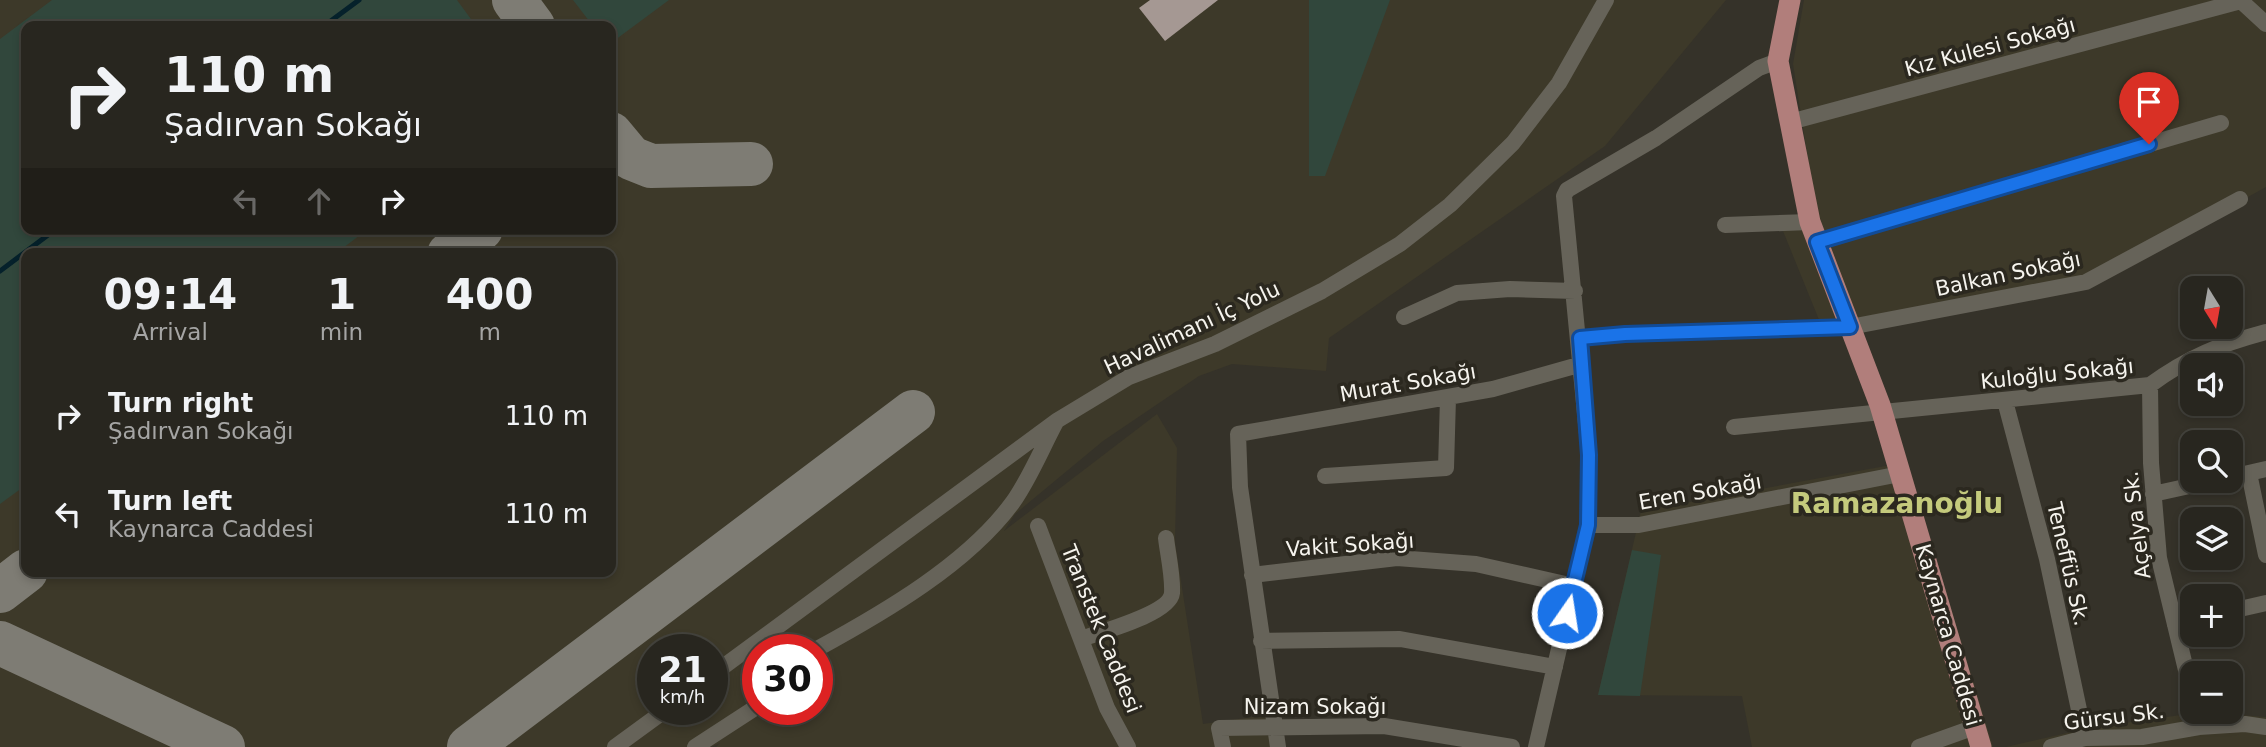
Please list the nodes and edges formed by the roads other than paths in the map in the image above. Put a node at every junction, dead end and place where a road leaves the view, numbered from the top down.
1 (1606, 0) edge
2 (1793, 1) edge
3 (2240, 1) edge
4 (2266, 24) edge
5 (1778, 61) junction
6 (1790, 122) junction
7 (2221, 123) dead end
8 (2240, 199) dead end
9 (1810, 222) junction
10 (1725, 225) dead end
11 (1817, 242) junction
12 (1575, 291) junction
13 (1404, 317) dead end
14 (1850, 327) junction
15 (2266, 332) edge
16 (1580, 338) junction
17 (1583, 365) junction
18 (2150, 385) junction
19 (1448, 397) junction
20 (2006, 401) junction
21 (1882, 414) junction
22 (1058, 420) junction
23 (1734, 427) dead end
24 (2266, 469) edge
25 (2249, 473) junction
26 (1900, 474) junction
27 (2243, 474) edge
28 (1325, 476) dead end
29 (2180, 488) edge
30 (2154, 494) junction
31 (1588, 525) junction
32 (1038, 526) dead end
33 (1166, 538) dead end
34 (2266, 555) edge
35 (1252, 575) junction
36 (1574, 586) junction
37 (2266, 603) edge
38 (2243, 608) edge
39 (2180, 624) edge
40 (2175, 625) junction
41 (1081, 639) junction
42 (833, 640) edge
43 (1261, 641) junction
44 (2184, 661) edge
45 (728, 663) edge
46 (1555, 667) junction
47 (742, 719) edge
48 (2182, 724) edge
49 (2243, 724) edge
50 (645, 725) edge
51 (2266, 727) edge
52 (1275, 728) junction
53 (1978, 737) edge
54 (2085, 738) junction
55 (615, 747) edge
56 (695, 747) edge
57 (1128, 747) edge
58 (1223, 747) edge
59 (1279, 747) edge
60 (1512, 747) edge
61 (1536, 747) edge
62 (1919, 747) edge
63 (2051, 747) edge

1 - 22 street, Havalimanı İç Yolu
2 - 5 main road, Kaynarca Caddesi
3 - 4 street
3 - 6 street, Kız Kulesi Sokağı
5 - 6 main road, Kaynarca Caddesi
5 - 12 street
6 - 9 main road, Kaynarca Caddesi
7 - 11 street
8 - 14 street, Balkan Sokağı
9 - 10 street
9 - 11 main road, Kaynarca Caddesi
11 - 14 main road, Kaynarca Caddesi
12 - 13 street
12 - 16 street
14 - 16 street, Balkan Sokağı
14 - 21 main road, Kaynarca Caddesi
15 - 18 street, Kuloğlu Sokağı
16 - 17 street
17 - 19 street, Murat Sokağı
17 - 31 street
18 - 20 street, Kuloğlu Sokağı
18 - 30 street, Açelya Sk.
19 - 28 street
19 - 35 street, Murat Sokağı
20 - 21 street, Kuloğlu Sokağı
20 - 54 street, Teneffüs Sk.
21 - 23 street, Kuloğlu Sokağı
21 - 26 main road, Kaynarca Caddesi
22 - 42 street
22 - 45 street, Havalimanı İç Yolu
24 - 25 street
25 - 27 street
25 - 34 street
26 - 31 street, Eren Sokağı
26 - 53 main road, Kaynarca Caddesi
29 - 30 street
30 - 40 street, Açelya Sk.
31 - 36 street
32 - 41 street, Transtek Caddesi
33 - 41 street
35 - 36 street, Vakit Sokağı
35 - 43 street
36 - 46 street
37 - 38 street
39 - 40 street
40 - 44 street, Açelya Sk.
41 - 57 street, Transtek Caddesi
43 - 46 street
43 - 52 street
46 - 61 street
47 - 56 street
48 - 54 street, Gürsu Sk.
49 - 51 street, Gürsu Sk.
50 - 55 street
52 - 58 street, Nizam Sokağı
52 - 59 street
52 - 60 street, Nizam Sokağı
53 - 62 street
54 - 63 street, Gürsu Sk.

